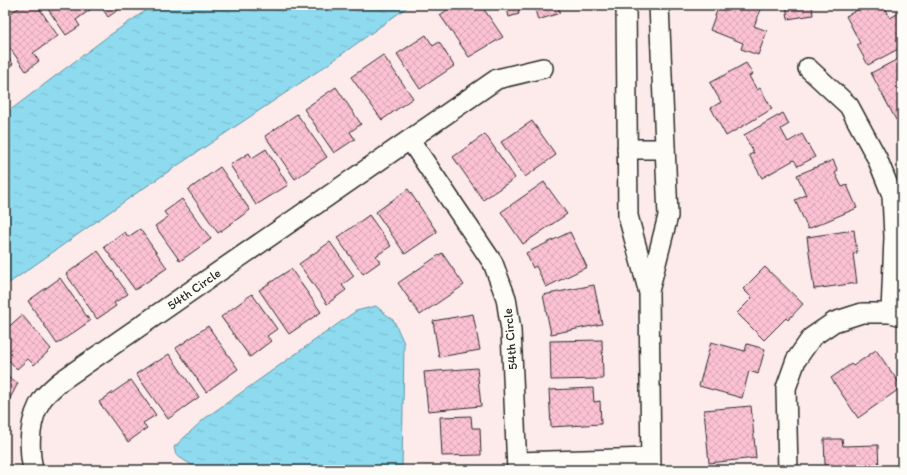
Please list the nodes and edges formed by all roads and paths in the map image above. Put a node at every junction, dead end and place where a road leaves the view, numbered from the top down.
1 (626, 5) edge
2 (659, 5) edge
3 (543, 68) dead end
4 (808, 68) dead end
5 (410, 140) junction
6 (627, 149) junction
7 (665, 149) junction
8 (649, 293) junction
9 (896, 314) edge
10 (651, 464) edge
11 (517, 466) edge
12 (33, 470) edge
13 (788, 470) edge

1 - 6 street
2 - 7 street
3 - 5 street, 54th Circle
4 - 9 street
5 - 11 street, 54th Circle
5 - 12 street, 54th Circle
6 - 7 street
6 - 8 street
7 - 8 street
8 - 10 street
9 - 13 street
10 - 11 street

